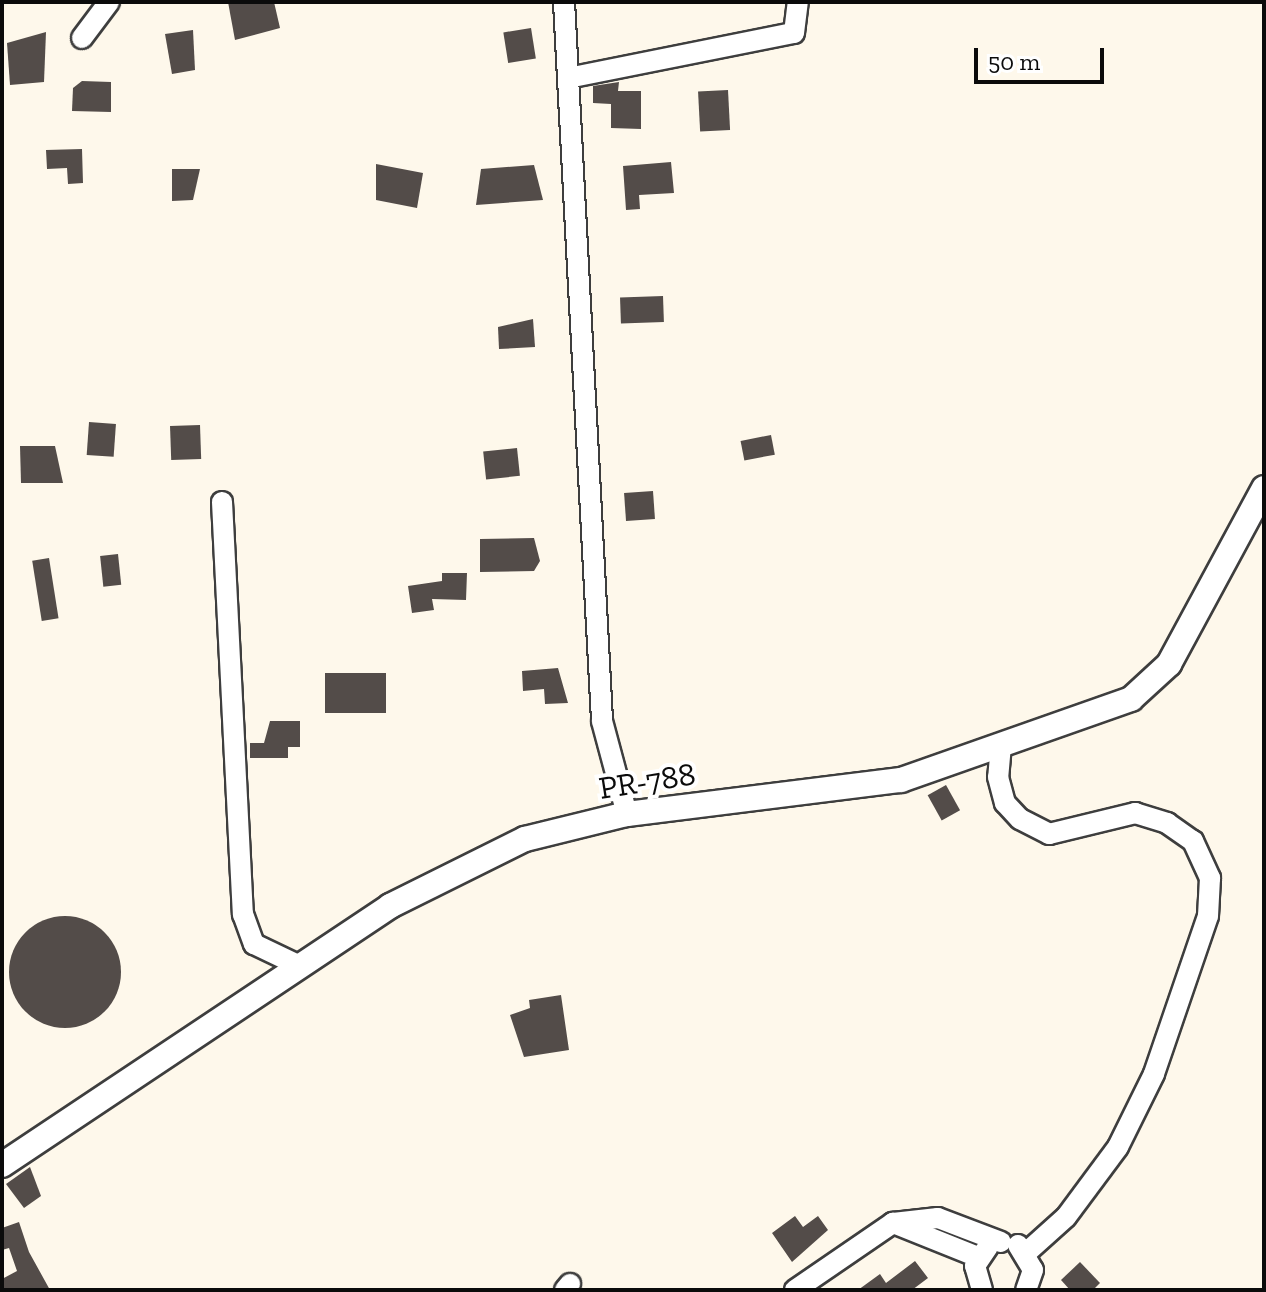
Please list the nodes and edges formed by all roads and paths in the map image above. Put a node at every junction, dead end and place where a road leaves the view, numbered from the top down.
1 (109, 2) edge
2 (564, 2) edge
3 (798, 2) edge
4 (82, 38) dead end
5 (573, 77) junction
6 (1264, 488) edge
7 (222, 502) dead end
8 (1001, 745) junction
9 (627, 814) junction
10 (300, 966) junction
11 (2, 1165) edge
12 (936, 1226) junction
13 (1001, 1242) junction
14 (1027, 1252) junction
15 (978, 1257) junction
16 (1033, 1287) edge
17 (795, 1290) edge
18 (982, 1290) edge

1 - 4 street
2 - 5 street
3 - 5 street
5 - 9 street
6 - 8 street, PR-788 / PR-788
7 - 10 street
8 - 9 street, PR-788 / PR-788
8 - 14 street
9 - 10 street, PR-788 / PR-788
10 - 11 street, PR-788 / PR-788
12 - 13 street
12 - 15 street
12 - 17 street
13 - 14 street
13 - 15 street
14 - 16 street
15 - 18 street

